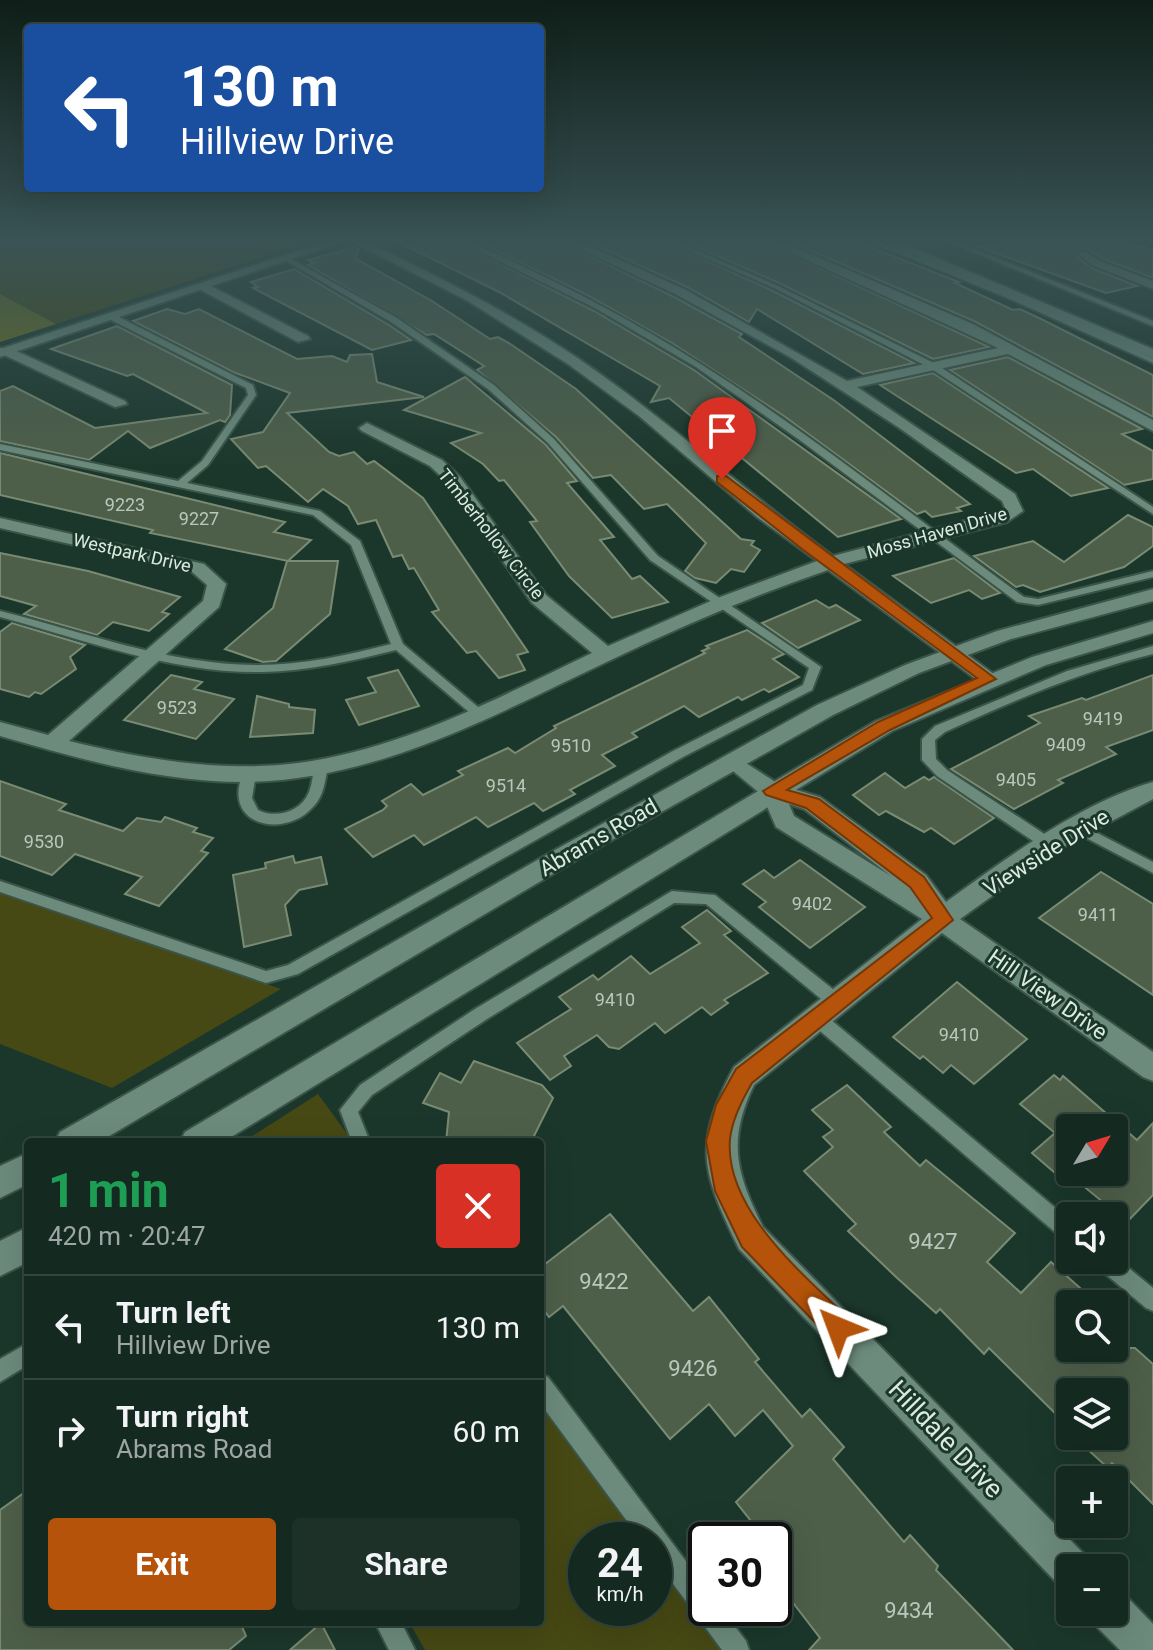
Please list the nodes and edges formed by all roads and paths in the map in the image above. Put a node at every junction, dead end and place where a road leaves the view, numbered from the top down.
1 (110, 316) joint
2 (260, 316) edge
3 (387, 316) edge
4 (501, 316) edge
5 (613, 316) edge
6 (727, 316) edge
7 (834, 316) edge
8 (942, 316) edge
9 (1055, 316) edge
10 (1063, 316) edge
11 (1098, 316) edge
12 (1133, 316) edge
13 (1153, 324) edge
14 (303, 339) dead end
15 (1153, 339) edge
16 (1012, 349) junction
17 (2, 352) edge
18 (1153, 354) edge
19 (1153, 361) edge
20 (933, 366) junction
21 (846, 385) junction
22 (120, 404) dead end
23 (1153, 426) edge
24 (367, 428) dead end
25 (0, 447) edge
26 (180, 484) junction
27 (1153, 511) edge
28 (0, 523) edge
29 (929, 534) junction
30 (829, 563) junction
31 (1153, 574) edge
32 (1153, 595) edge
33 (718, 603) junction
34 (0, 614) edge
35 (1153, 627) edge
36 (398, 646) junction
37 (1153, 650) edge
38 (954, 653) junction
39 (153, 654) junction
40 (606, 654) junction
41 (988, 679) junction
42 (480, 715) junction
43 (0, 729) edge
44 (51, 745) junction
45 (732, 761) junction
46 (321, 766) junction
47 (249, 774) junction
48 (1153, 790) edge
49 (772, 791) junction
50 (1078, 828) junction
51 (1050, 845) junction
52 (1153, 868) edge
53 (0, 886) edge
54 (943, 920) junction
55 (828, 1011) junction
56 (1153, 1068) edge
57 (78, 1138) edge
58 (203, 1138) edge
59 (360, 1138) edge
60 (24, 1169) edge
61 (0, 1183) edge
62 (1056, 1219) edge
63 (24, 1245) edge
64 (0, 1260) edge
65 (1121, 1274) edge
66 (1153, 1301) edge
67 (24, 1356) edge
68 (0, 1371) edge
69 (544, 1390) edge
70 (1056, 1554) edge
71 (389, 1626) edge
72 (1126, 1626) edge
73 (403, 1650) edge
74 (737, 1650) edge
75 (1149, 1650) edge

1 - 17 street
1 - 26 lane
2 - 14 street
3 - 33 lane
4 - 30 street
5 - 29 lane
6 - 21 street, Moss Haven Drive
7 - 20 lane
8 - 16 street
9 - 19 lane
10 - 18 street
11 - 15 street
12 - 13 lane
16 - 20 street
16 - 23 street
17 - 22 street
20 - 21 street
20 - 27 lane
21 - 29 street, Moss Haven Drive
24 - 40 street, Timberhollow Circle
25 - 26 lane
26 - 36 lane
28 - 39 street, Westpark Drive
29 - 30 street, Moss Haven Drive
29 - 31 lane
30 - 33 street, Moss Haven Drive
30 - 38 street
32 - 38 street, Abrams Road
33 - 40 street, Moss Haven Drive
33 - 53 lane
34 - 39 lane
35 - 41 street
36 - 39 lane
36 - 42 lane
37 - 51 lane
38 - 41 street
38 - 45 street, Abrams Road
39 - 44 street, Westpark Drive
40 - 42 street, Moss Haven Drive
41 - 49 street
42 - 46 street, Moss Haven Drive
43 - 44 street, Moss Haven Drive
44 - 47 street, Moss Haven Drive
45 - 49 street
45 - 57 street, Abrams Road
46 - 47 street, Moss Haven Drive
46 - 47 lane
48 - 50 street, Viewside Drive
49 - 54 street, Hill View Drive
49 - 58 street
50 - 51 street, Viewside Drive
50 - 52 lane
51 - 54 street, Viewside Drive
54 - 55 street, Hilldale Drive
54 - 56 street, Hill View Drive
55 - 59 lane
55 - 62 lane
55 - 70 street, Hilldale Drive
60 - 61 street
63 - 64 street
65 - 66 lane
67 - 68 lane
69 - 74 lane
71 - 73 lane
72 - 75 street

